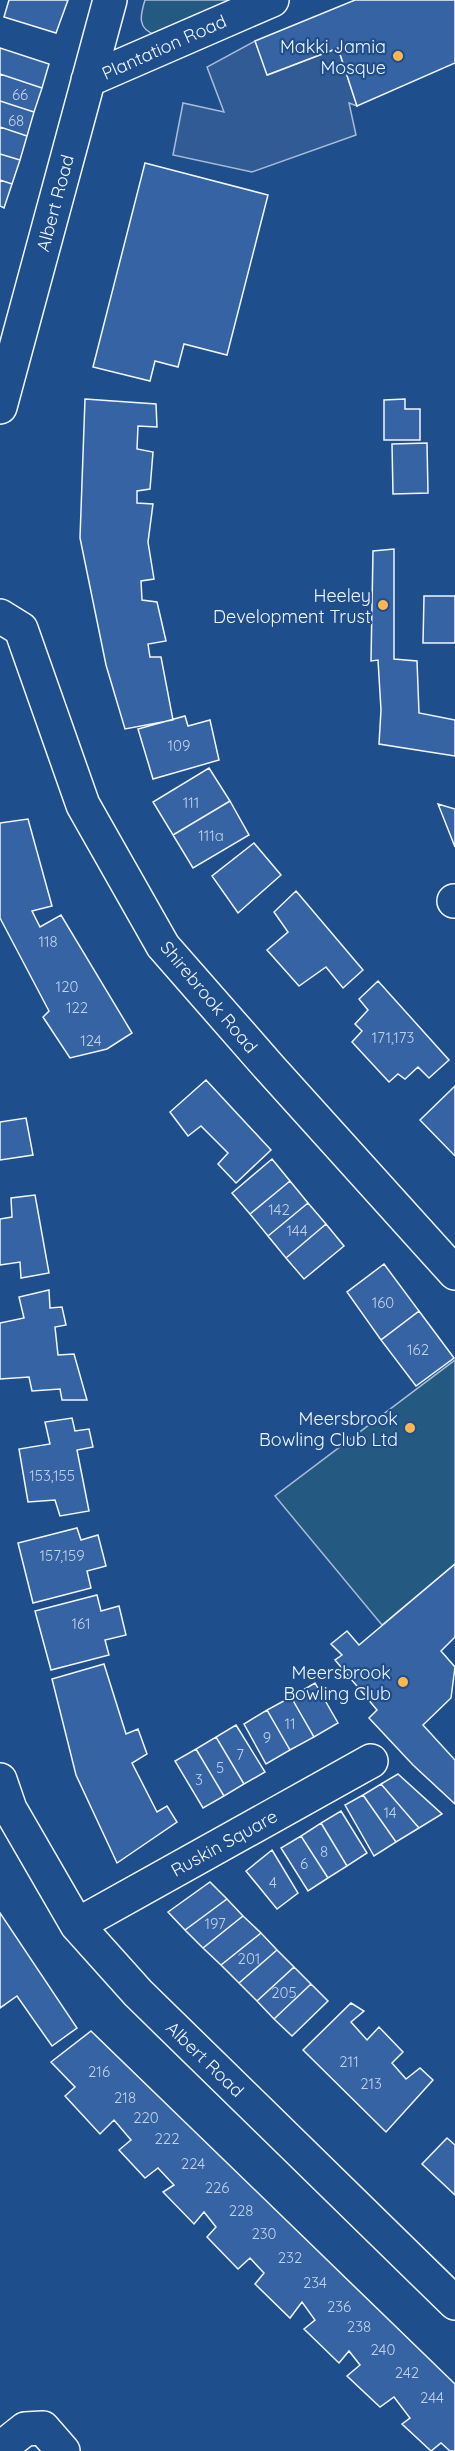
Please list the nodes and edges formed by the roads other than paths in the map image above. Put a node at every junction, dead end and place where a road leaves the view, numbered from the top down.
1 (110, 0) edge
2 (272, 0) edge
3 (88, 80) junction
4 (0, 407) edge
5 (0, 616) edge
6 (455, 1273) edge
7 (371, 1761) dead end
8 (0, 1780) edge
9 (77, 1925) junction
10 (455, 2303) edge
11 (53, 2440) edge
12 (0, 2450) edge

1 - 3 street, Albert Road
2 - 3 street, Plantation Road
3 - 4 street, Albert Road
5 - 6 street, Shirebrook Road
7 - 9 street, Ruskin Square
8 - 9 street, Albert Road
9 - 10 street, Albert Road
11 - 12 street

